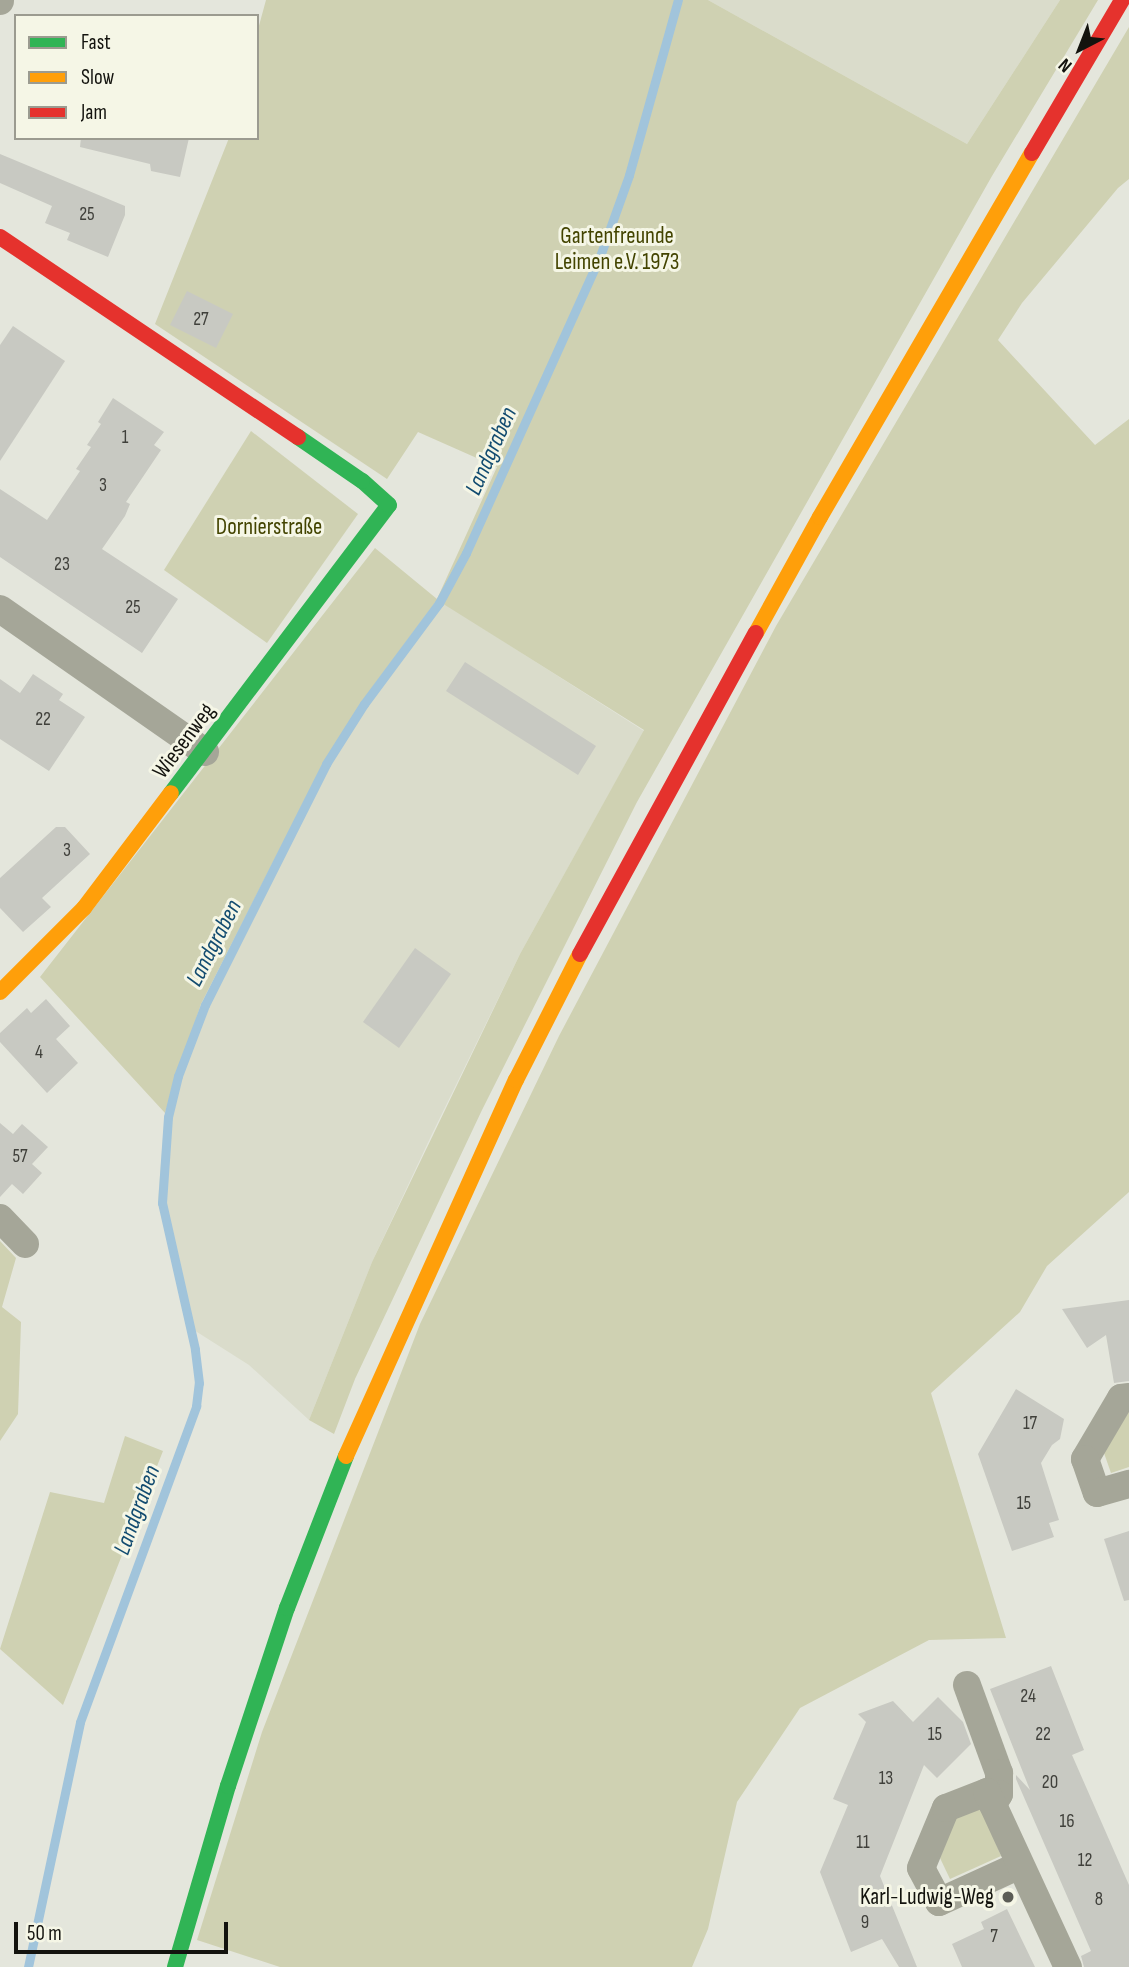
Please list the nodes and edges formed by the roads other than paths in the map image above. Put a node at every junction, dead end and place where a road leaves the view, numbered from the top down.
1 (1122, 0) edge
2 (0, 237) edge
3 (0, 609) edge
4 (205, 752) junction
5 (0, 992) edge
6 (0, 1218) edge
7 (25, 1244) dead end
8 (1129, 1397) edge
9 (1129, 1483) edge
10 (967, 1685) dead end
11 (993, 1804) junction
12 (1020, 1865) junction
13 (175, 1967) edge
14 (1068, 1967) edge

1 - 13 main road
2 - 4 main road, Wiesenweg
3 - 4 street
4 - 5 main road, Wiesenweg
6 - 7 street
8 - 9 street
10 - 11 street
11 - 12 street
11 - 12 street
12 - 14 street

